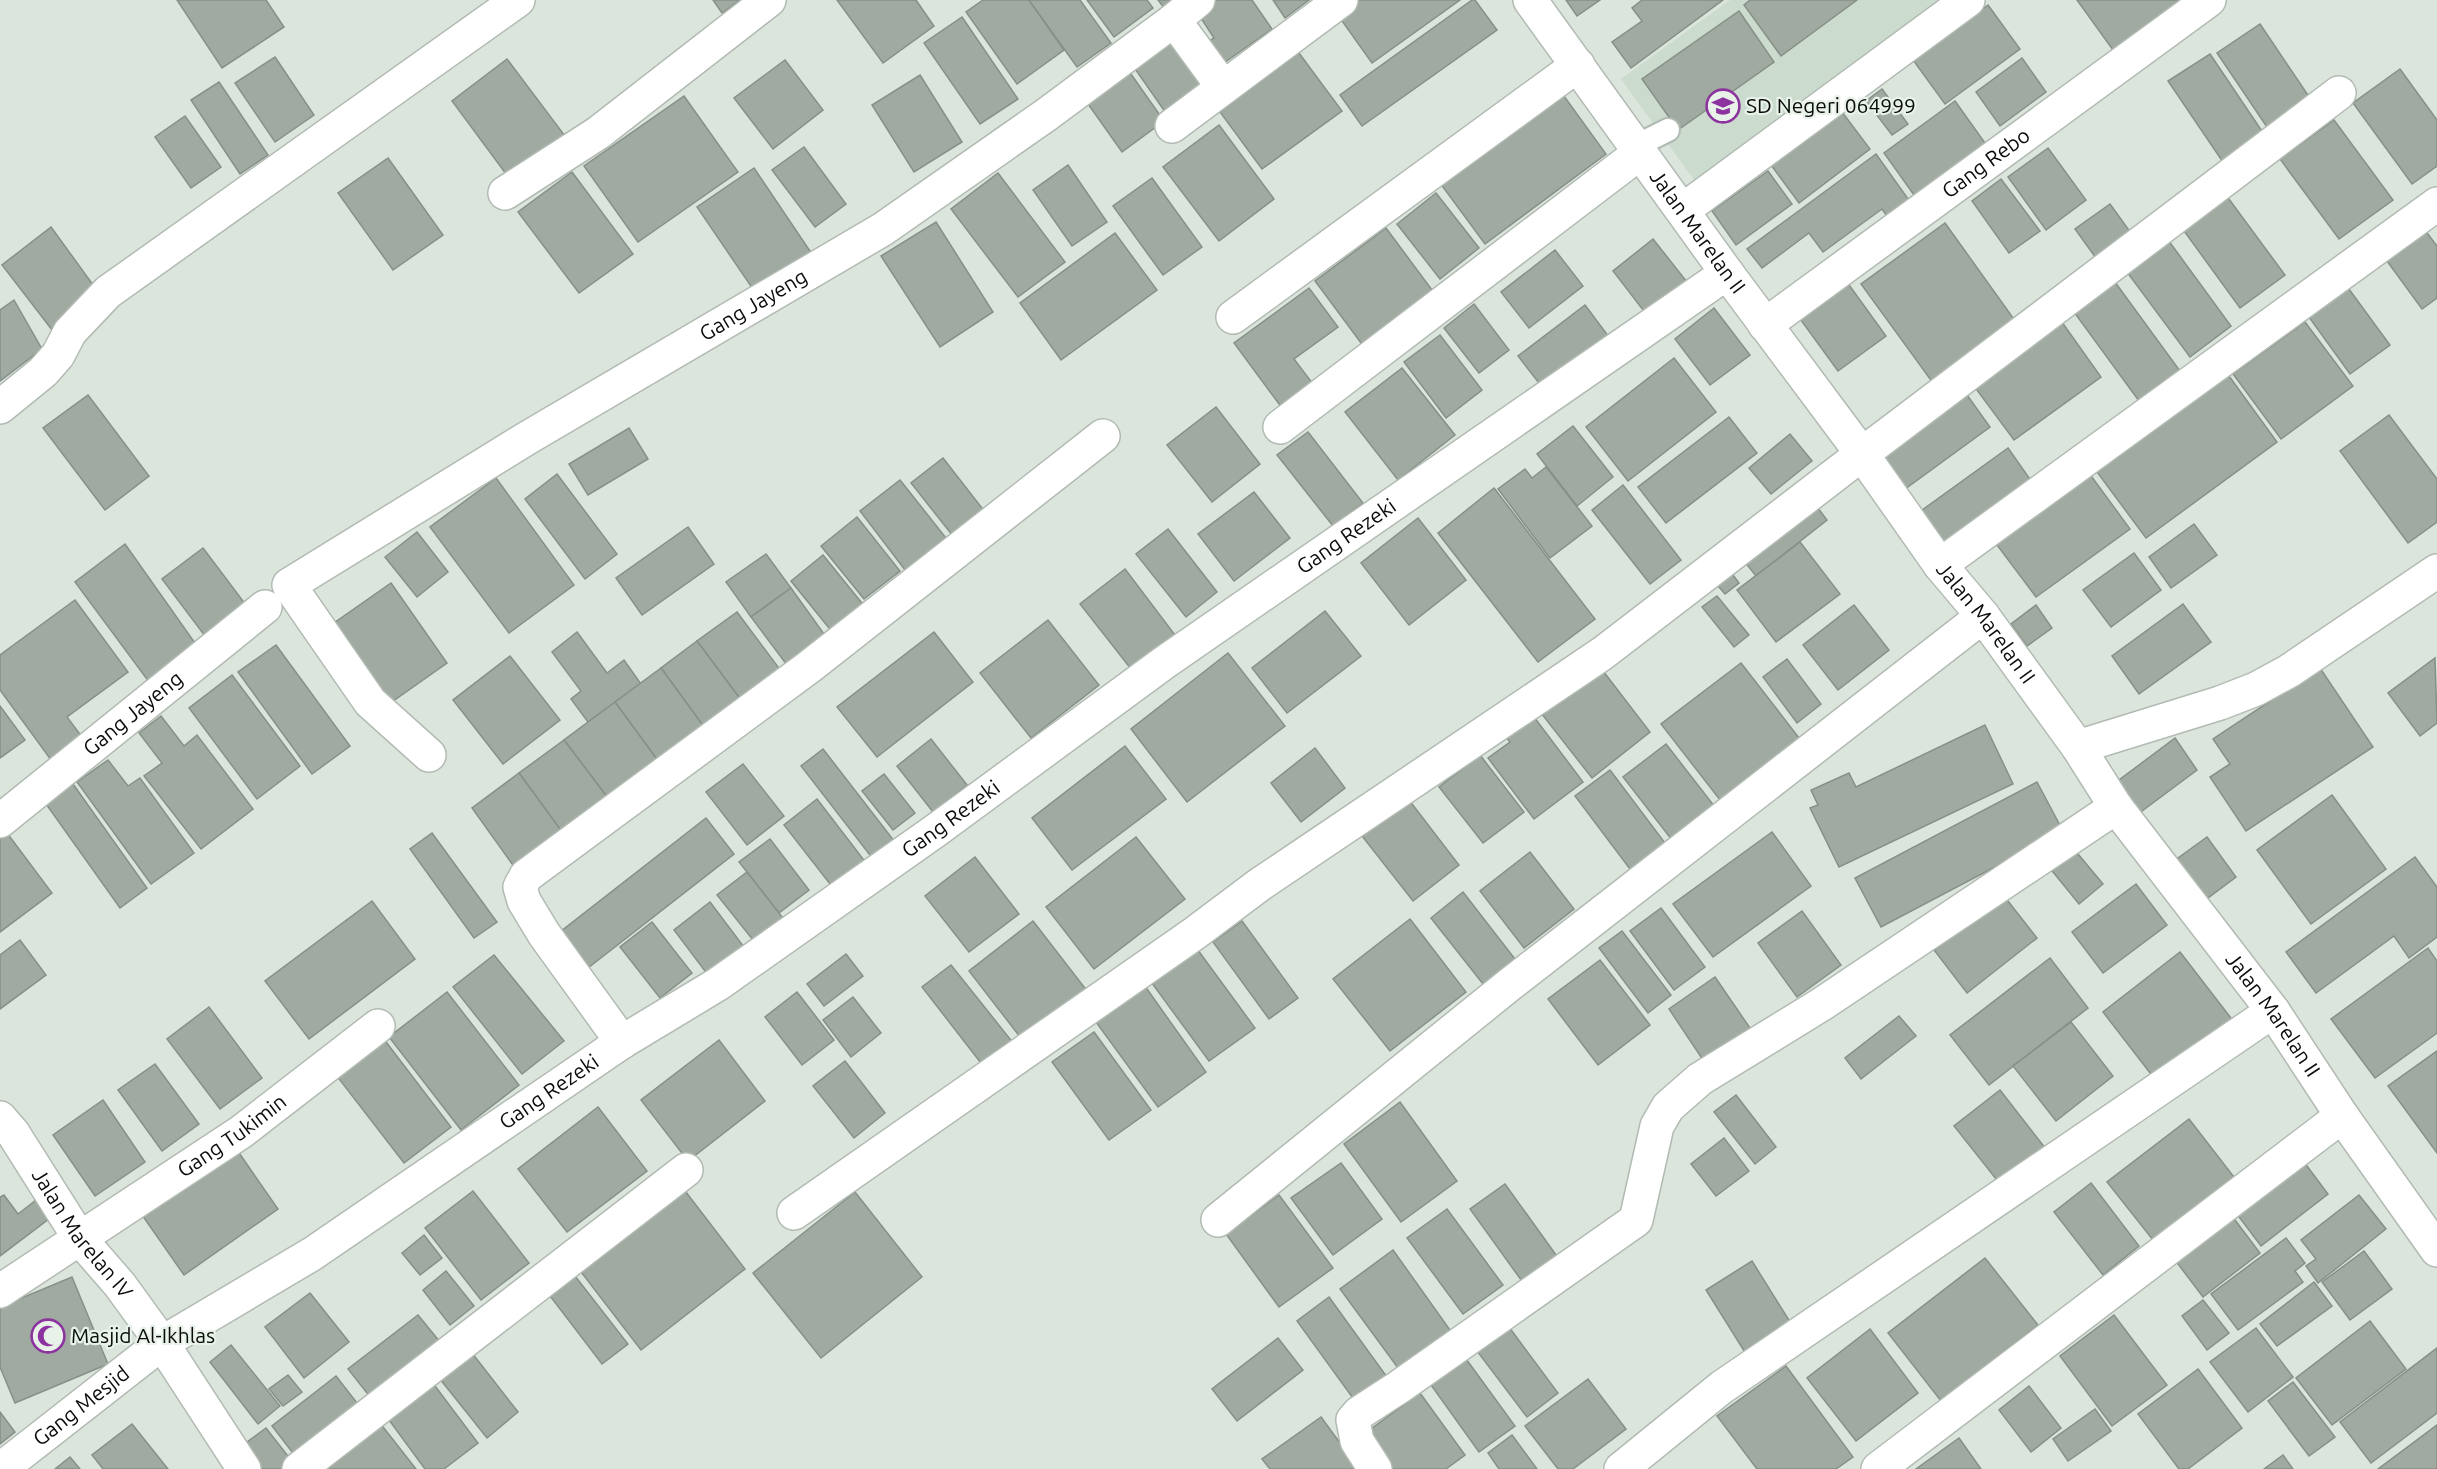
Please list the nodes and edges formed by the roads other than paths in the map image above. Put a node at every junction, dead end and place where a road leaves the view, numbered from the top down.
1 (518, 0) edge
2 (770, 0) edge
3 (1341, 0) edge
4 (1530, 0) edge
5 (1968, 0) edge
6 (2210, 0) edge
7 (1186, 10) edge
8 (1578, 65) junction
9 (1223, 87) junction
10 (2339, 93) dead end
11 (1172, 126) dead end
12 (1668, 130) dead end
13 (1639, 149) junction
14 (505, 193) dead end
15 (2437, 204) edge
16 (1683, 210) junction
17 (1727, 273) junction
18 (1233, 317) dead end
19 (1765, 325) junction
20 (0, 407) edge
21 (1280, 427) dead end
22 (1103, 436) dead end
23 (1862, 454) junction
24 (1940, 565) junction
25 (2437, 571) edge
26 (265, 606) dead end
27 (1983, 616) junction
28 (2078, 747) junction
29 (429, 755) dead end
30 (2116, 807) junction
31 (0, 821) edge
32 (2273, 1011) junction
33 (378, 1026) dead end
34 (622, 1042) junction
35 (2342, 1116) junction
36 (0, 1118) edge
37 (686, 1170) dead end
38 (794, 1213) dead end
39 (1218, 1220) dead end
40 (2432, 1233) edge
41 (80, 1239) junction
42 (0, 1291) edge
43 (162, 1343) junction
44 (1, 1469) edge
45 (244, 1469) edge
46 (299, 1469) edge
47 (1376, 1469) edge
48 (1621, 1469) edge
49 (1878, 1469) edge

1 - 20 street
2 - 14 street
3 - 9 street
4 - 8 street, Jalan Marelan II
5 - 16 street
6 - 19 street, Gang Rebo
7 - 9 street
7 - 29 street, Gang Jayeng
8 - 13 street, Jalan Marelan II
8 - 18 street
9 - 11 street
10 - 23 street
12 - 13 lane
13 - 16 street, Jalan Marelan II
13 - 21 street
15 - 24 street
16 - 17 street, Jalan Marelan II
17 - 19 street, Jalan Marelan II
17 - 34 street, Gang Rezeki
19 - 23 street, Jalan Marelan II
22 - 34 street
23 - 24 street, Jalan Marelan II
23 - 38 street
24 - 27 street, Jalan Marelan II
25 - 28 street
26 - 31 street, Gang Jayeng
27 - 28 street, Jalan Marelan II
27 - 39 street
28 - 30 street, Jalan Marelan II
30 - 32 street, Jalan Marelan II
30 - 47 street
32 - 35 street, Jalan Marelan II
32 - 48 street
33 - 41 street, Gang Tukimin
34 - 43 street, Gang Rezeki
35 - 40 street, Jalan Marelan II
35 - 49 street
36 - 41 street, Jalan Marelan IV
37 - 46 street
41 - 42 street, Gang Tukimin
41 - 43 street, Jalan Marelan IV
43 - 44 street, Gang Mesjid
43 - 45 street, Jalan Marelan IV

